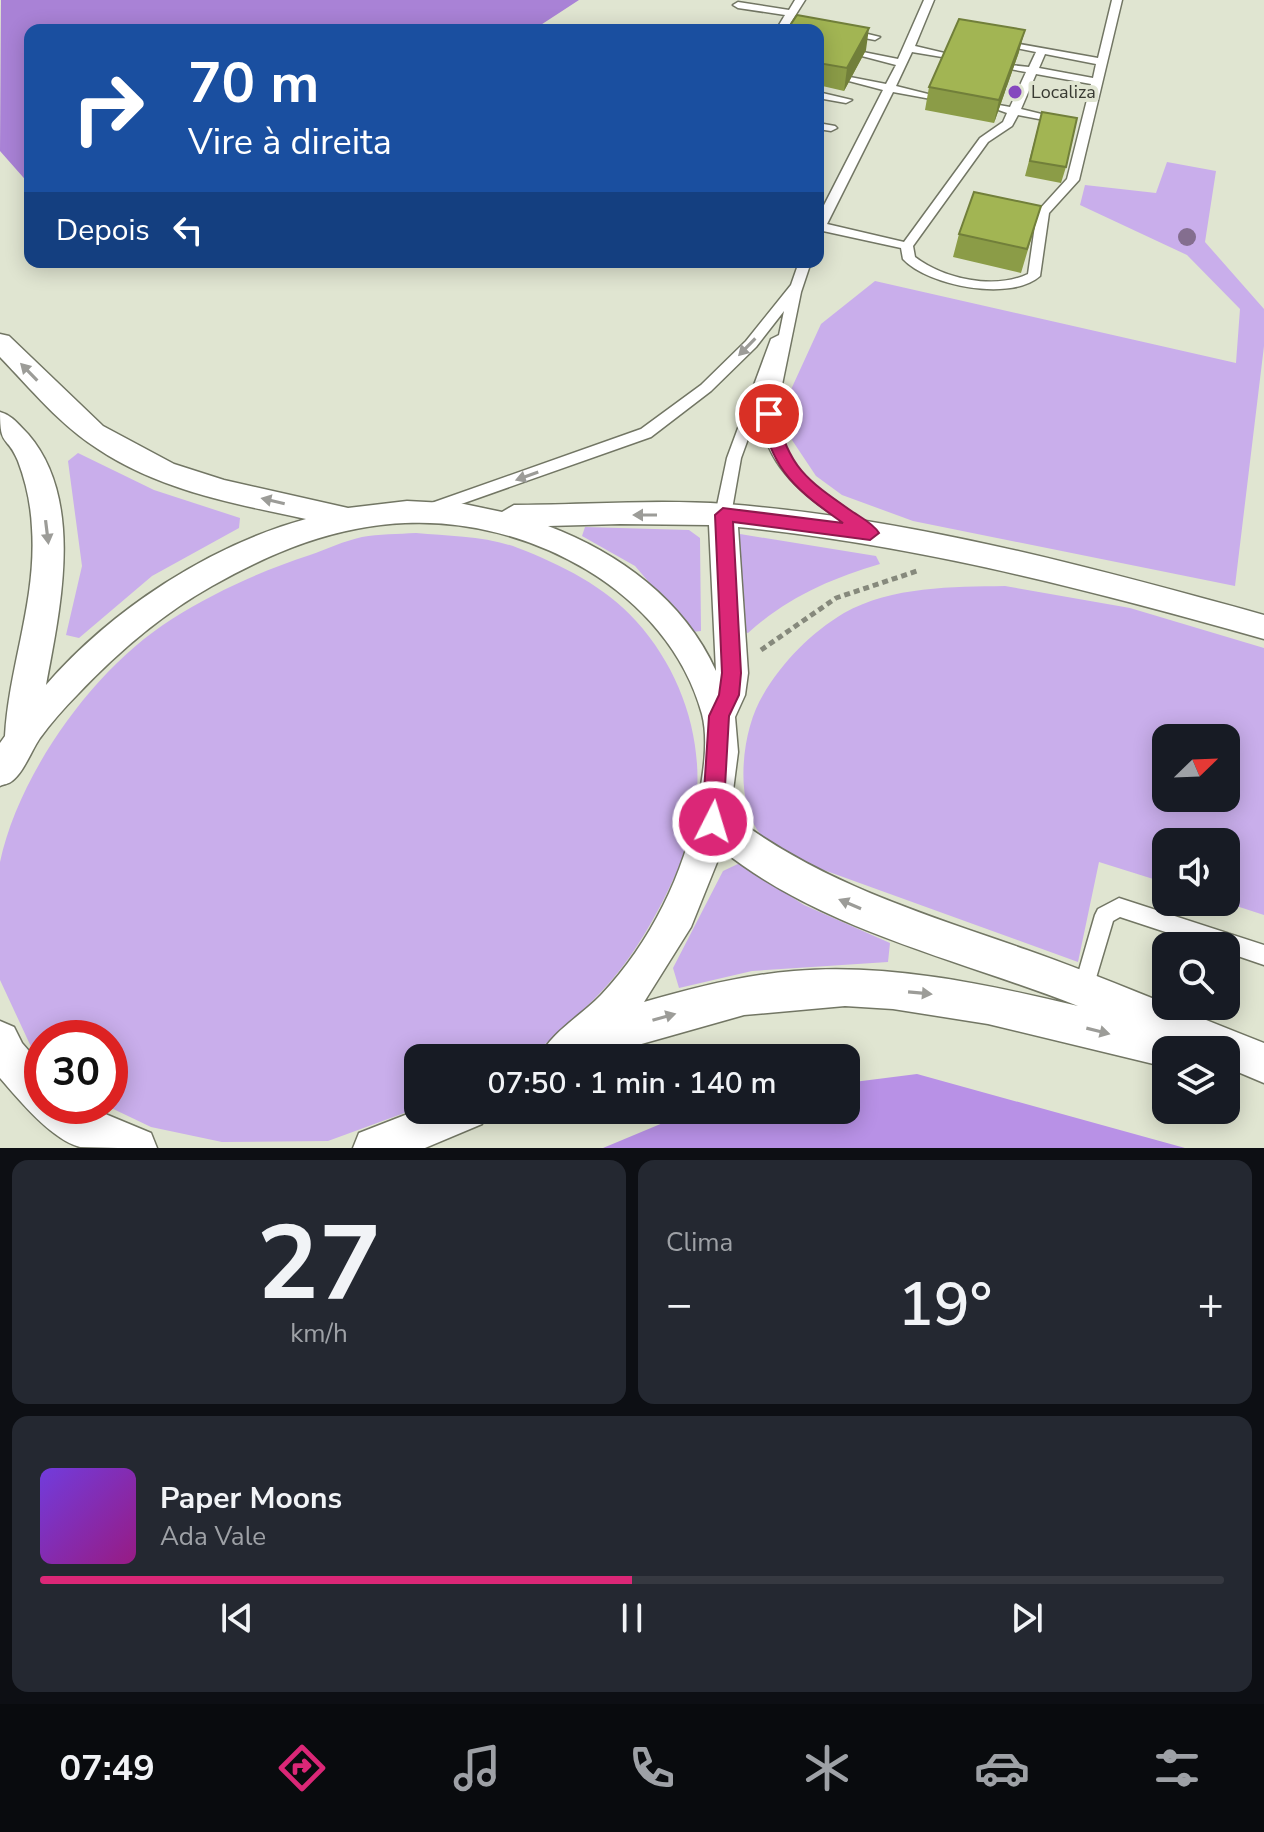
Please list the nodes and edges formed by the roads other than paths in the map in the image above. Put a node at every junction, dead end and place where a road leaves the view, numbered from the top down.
1 (800, 0) edge
2 (929, 0) edge
3 (1117, 0) edge
4 (738, 5) dead end
5 (786, 22) edge
6 (801, 24) edge
7 (831, 29) edge
8 (875, 37) dead end
9 (993, 41) edge
10 (908, 48) junction
11 (1042, 50) junction
12 (863, 55) edge
13 (948, 55) edge
14 (1102, 62) junction
15 (902, 63) junction
16 (1014, 67) edge
17 (1033, 71) junction
18 (850, 80) edge
19 (1097, 82) junction
20 (890, 88) junction
21 (824, 96) edge
22 (931, 96) edge
23 (846, 100) dead end
24 (999, 108) edge
25 (1015, 111) junction
26 (1086, 125) junction
27 (824, 215) edge
28 (824, 228) edge
29 (907, 246) junction
30 (803, 268) edge
31 (796, 287) junction
32 (0, 342) edge
33 (0, 421) edge
34 (422, 512) junction
35 (723, 515) junction
36 (476, 517) junction
37 (349, 518) junction
38 (870, 533) junction
39 (1264, 627) edge
40 (719, 716) junction
41 (21, 735) junction
42 (0, 771) edge
43 (713, 822) junction
44 (1264, 955) edge
45 (1083, 991) junction
46 (0, 1041) edge
47 (578, 1044) edge
48 (586, 1044) edge
49 (1152, 1044) edge
50 (1264, 1063) edge
51 (1240, 1065) edge
52 (1264, 1071) edge
53 (24, 1075) edge
54 (76, 1124) edge
55 (433, 1124) edge
56 (136, 1148) edge
57 (374, 1148) edge

1 - 5 lane
2 - 10 lane
3 - 14 lane
4 - 5 lane
5 - 6 lane
7 - 8 lane
9 - 11 lane
10 - 13 lane
10 - 15 lane
11 - 14 lane
11 - 17 lane
12 - 15 lane
14 - 19 lane
15 - 20 lane
16 - 17 lane
17 - 19 lane
17 - 25 lane
18 - 20 lane
19 - 26 lane
20 - 22 lane
20 - 27 lane
21 - 23 lane
24 - 25 lane
25 - 26 lane
25 - 29 lane
26 - 29 lane
28 - 29 lane
30 - 31 lane
31 -> 34 lane
31 - 35 lane
31 - 38 lane
37 -> 32 street
33 -> 41 street
34 - 36 street
34 - 37 street
35 -> 36 street
35 - 38 street
35 - 40 street
36 - 40 street
37 - 41 street
38 - 39 street
40 - 43 street
41 - 42 street
45 -> 43 street
43 - 47 street
44 - 45 lane
45 - 50 street
46 - 53 street
48 -> 49 street
51 - 52 street
54 - 56 street
55 - 57 street

